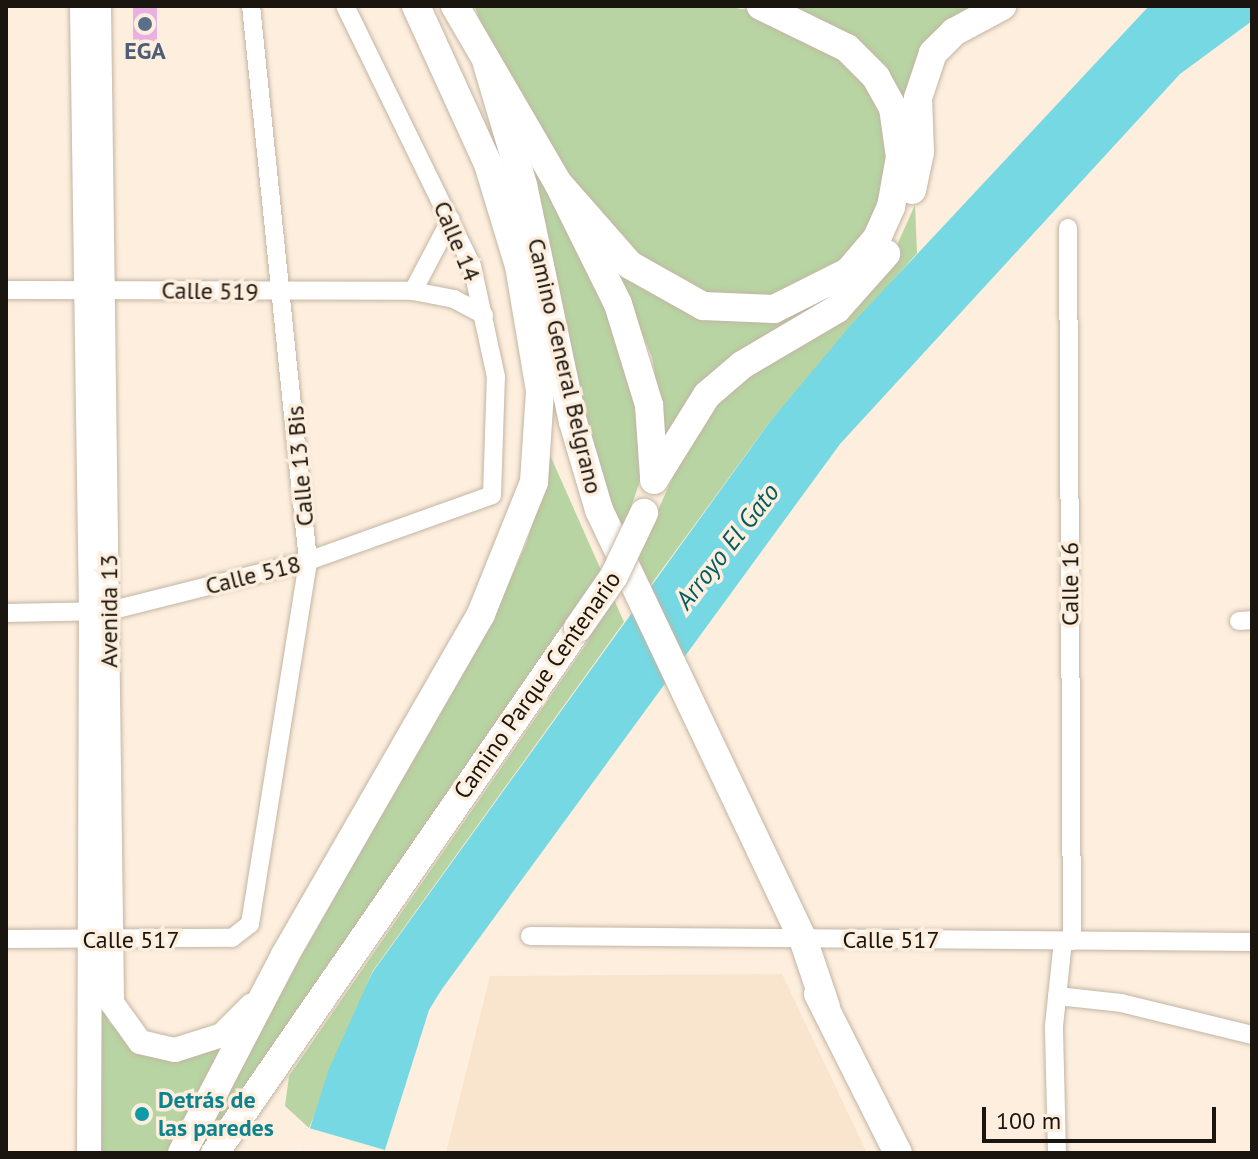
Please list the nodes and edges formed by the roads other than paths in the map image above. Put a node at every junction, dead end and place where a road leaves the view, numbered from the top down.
1 (82, 6) edge
2 (99, 6) edge
3 (251, 6) edge
4 (345, 6) edge
5 (416, 6) edge
6 (455, 6) edge
7 (761, 6) edge
8 (1002, 6) edge
9 (484, 58) junction
10 (558, 183) junction
11 (451, 219) junction
12 (1068, 228) dead end
13 (95, 289) junction
14 (6, 290) edge
15 (413, 291) junction
16 (283, 293) junction
17 (484, 315) junction
18 (534, 331) junction
19 (654, 480) junction
20 (492, 495) joint
21 (308, 561) junction
22 (632, 603) junction
23 (100, 612) junction
24 (6, 613) edge
25 (250, 924) joint
26 (530, 936) dead end
27 (6, 939) edge
28 (793, 939) junction
29 (100, 941) junction
30 (1068, 941) junction
31 (1252, 942) edge
32 (273, 978) junction
33 (1057, 996) junction
34 (1252, 1035) edge
35 (89, 1153) edge
36 (182, 1153) edge
37 (215, 1153) edge
38 (898, 1153) edge
39 (1057, 1153) edge

1 - 13 main road, Avenida 13
2 - 13 main road, Avenida 13
3 - 16 street, Calle 13 Bis
4 - 11 street, Calle 14
5 - 18 main road
6 - 9 main road, Camino Parque Centenario
7 - 10 main road
8 - 19 main road
9 - 10 main road, Camino Parque Centenario
9 - 22 main road, Camino General Belgrano
10 - 19 main road, Camino Parque Centenario
11 - 15 street
11 - 17 street, Calle 14
12 - 30 street, Calle 16
13 - 14 street, Calle 519
13 - 16 street, Calle 519
13 - 23 main road, Avenida 13
15 - 16 street, Calle 519
15 - 17 street, Calle 519
16 - 21 street, Calle 13 Bis
17 - 20 street, Calle 14
18 - 22 main road, Camino General Belgrano
18 - 32 main road
19 - 37 main road, Camino Parque Centenario, bridge
20 - 21 street, Calle 518
21 - 23 street, Calle 518
21 - 25 street, Calle 13 Bis
22 - 28 main road, Camino General Belgrano
23 - 24 street, Calle 518
23 - 29 main road, Avenida 13
25 - 29 street, Calle 517
26 - 28 street, Calle 517
27 - 29 street, Calle 517
28 - 30 street, Calle 517
28 - 38 main road, Camino General Belgrano
29 - 32 main road, Avenida 13
29 - 35 main road, Avenida 13
30 - 31 street, Calle 517
30 - 33 street, Calle 16
32 - 36 main road
33 - 34 street
33 - 39 street, Calle 16

